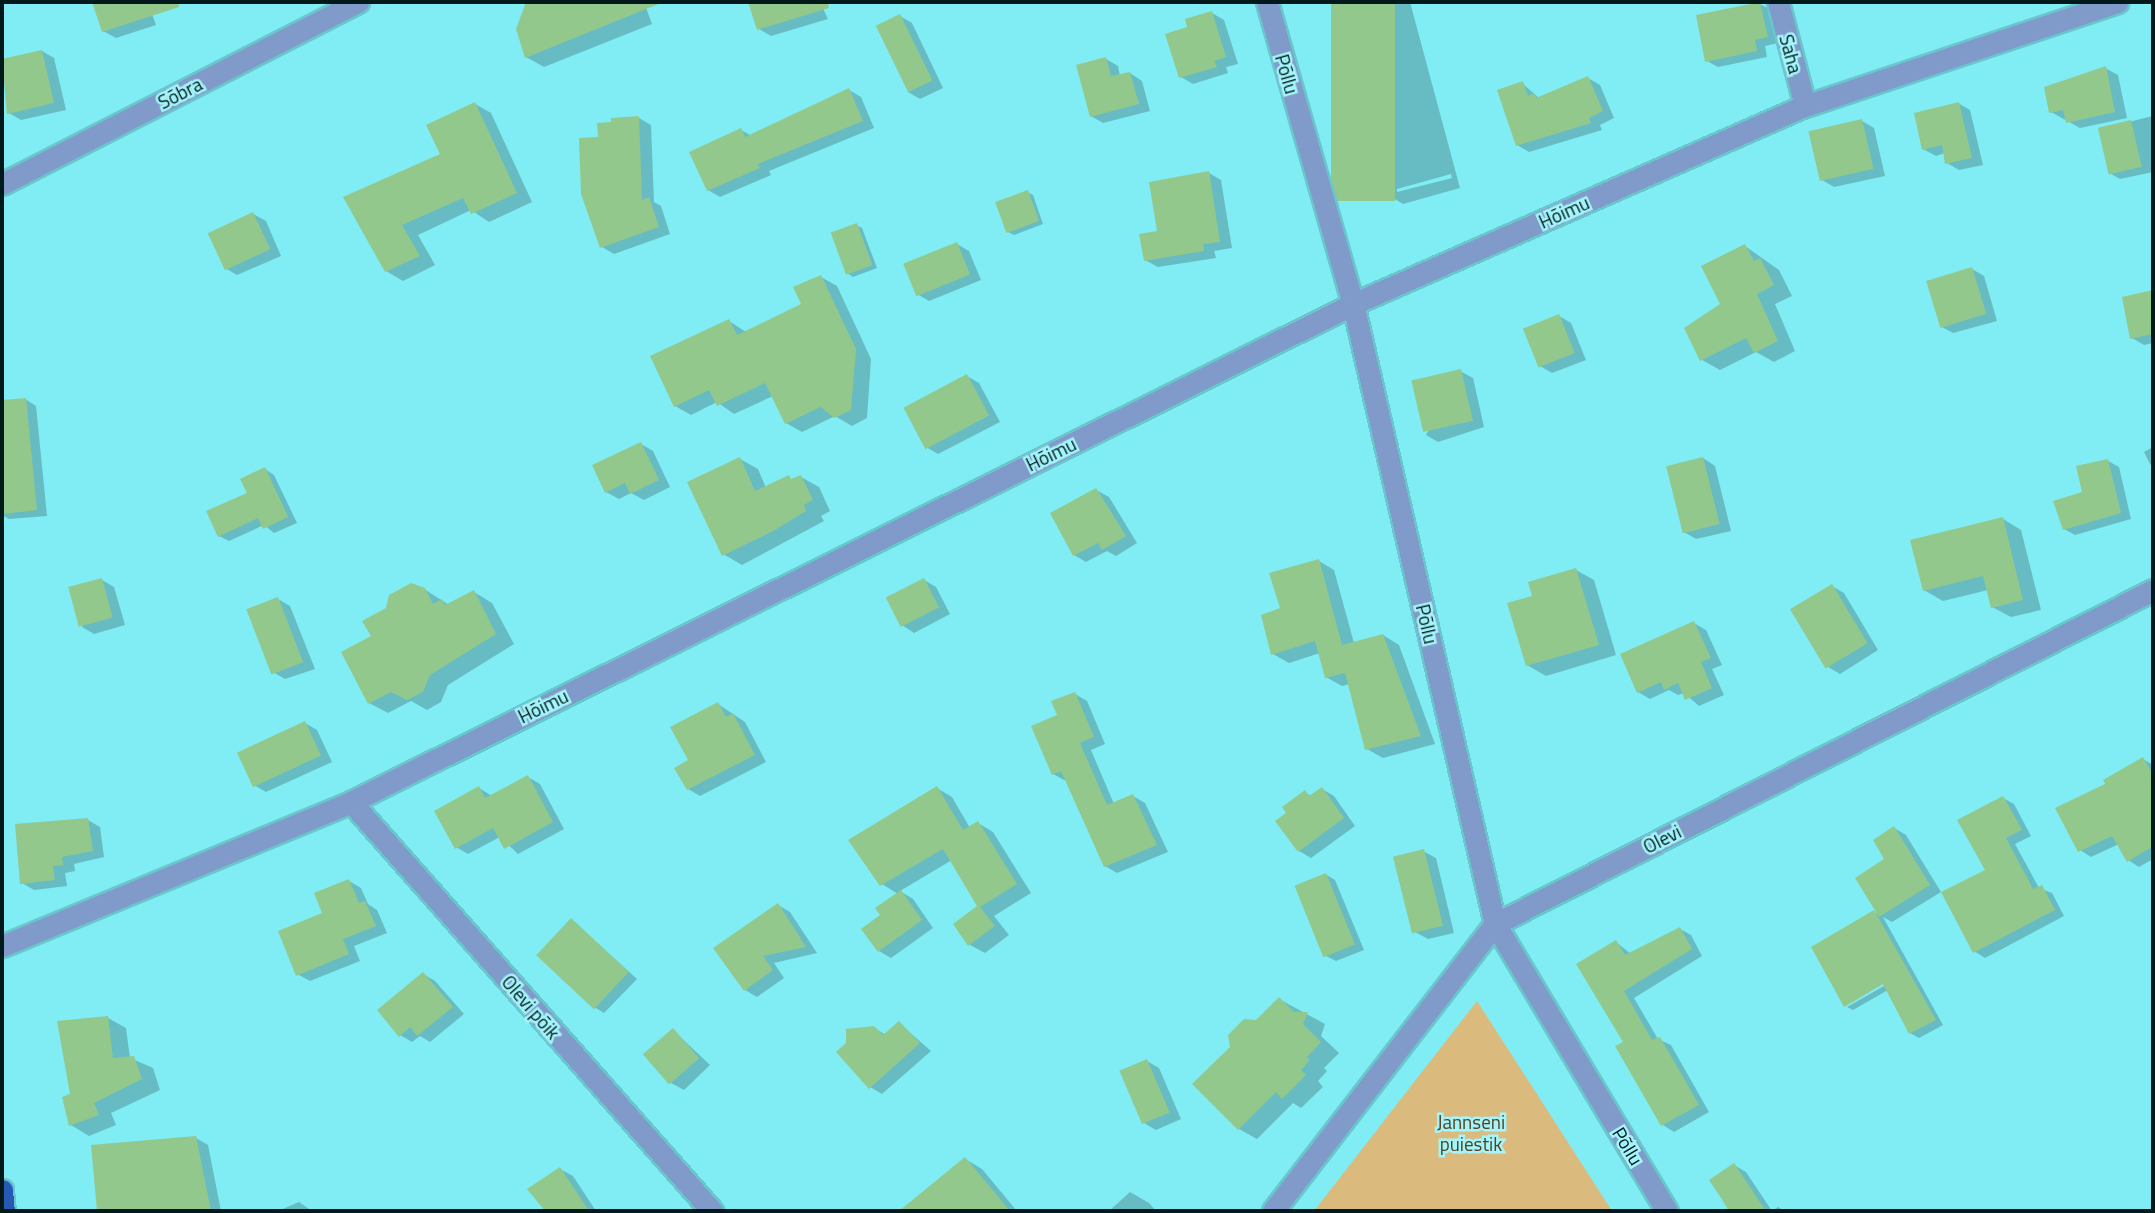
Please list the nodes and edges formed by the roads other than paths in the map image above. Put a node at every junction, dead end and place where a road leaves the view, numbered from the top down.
1 (358, 2) edge
2 (1267, 2) edge
3 (1778, 2) edge
4 (2117, 2) edge
5 (1805, 106) junction
6 (2, 184) edge
7 (1353, 304) junction
8 (2153, 590) edge
9 (351, 802) junction
10 (1495, 924) junction
11 (2, 946) edge
12 (2, 1190) edge
13 (4, 1211) edge
14 (712, 1211) edge
15 (1273, 1211) edge
16 (1667, 1211) edge

1 - 6 street, Sõbra
2 - 7 street, Põllu
3 - 5 street, Saha
4 - 5 street, Hõimu
5 - 7 street, Hõimu
7 - 9 street, Hõimu
7 - 10 street, Põllu
8 - 10 street, Olevi
9 - 11 street, Hõimu
9 - 14 street, Olevi põik
10 - 15 street, Olevi
10 - 16 street, Põllu
12 - 13 highway

